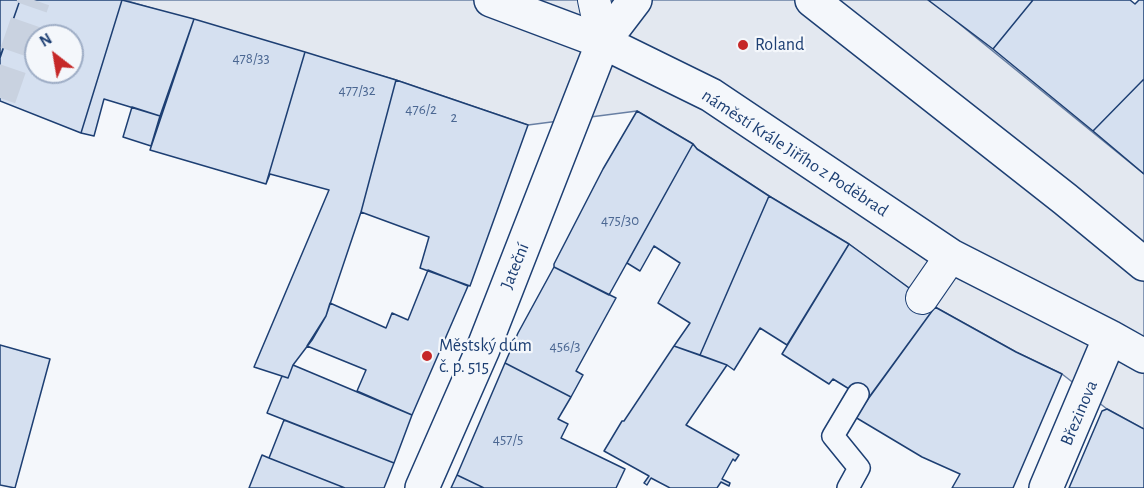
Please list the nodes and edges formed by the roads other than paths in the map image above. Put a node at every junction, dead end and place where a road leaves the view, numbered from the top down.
1 (492, 0) edge
2 (594, 0) edge
3 (635, 0) edge
4 (831, 6) edge
5 (603, 42) junction
6 (951, 256) junction
7 (1144, 264) edge
8 (922, 298) dead end
9 (1110, 337) junction
10 (1144, 356) edge
11 (858, 394) dead end
12 (422, 488) edge
13 (848, 488) edge
14 (1046, 488) edge

1 - 5 street, náměstí Krále Jiřího z Poděbrad
2 - 5 street
3 - 5 street
4 - 7 street
5 - 6 street, náměstí Krále Jiřího z Poděbrad
5 - 12 street, Jateční
6 - 8 street
6 - 9 street, náměstí Krále Jiřího z Poděbrad
9 - 10 street, náměstí Krále Jiřího z Poděbrad
9 - 14 street, Březinova
11 - 13 lane

